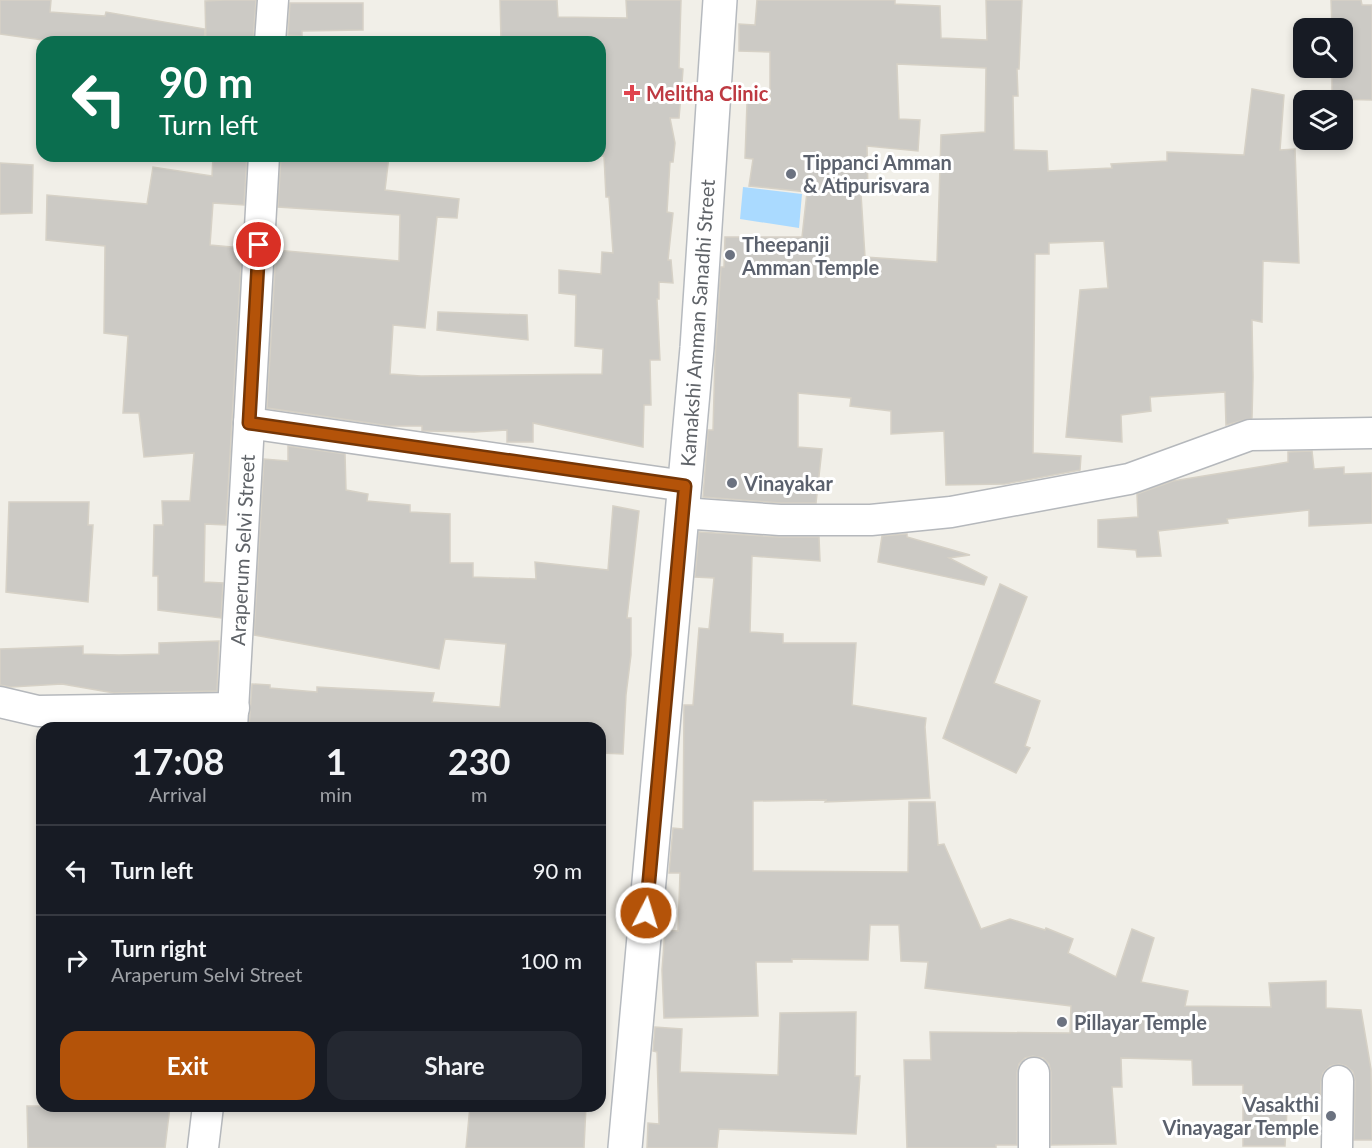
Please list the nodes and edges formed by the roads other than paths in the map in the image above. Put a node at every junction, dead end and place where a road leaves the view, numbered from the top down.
1 (273, 0) edge
2 (720, 0) edge
3 (270, 36) edge
4 (264, 162) edge
5 (249, 423) junction
6 (1372, 433) edge
7 (683, 500) junction
8 (0, 702) edge
9 (233, 718) edge
10 (1034, 1073) dead end
11 (1338, 1081) dead end
12 (207, 1112) edge
13 (203, 1148) edge
14 (625, 1148) edge
15 (1034, 1148) edge
16 (1337, 1148) edge

1 - 3 street
2 - 7 main road, Kamakshi Amman Sanadhi Street
4 - 5 street, Araperum Selvi Street
5 - 7 street
5 - 9 street, Araperum Selvi Street
6 - 7 street
7 - 14 main road, Kamakshi Amman Sanadhi Street
8 - 9 street
10 - 15 street
11 - 16 street
12 - 13 street

